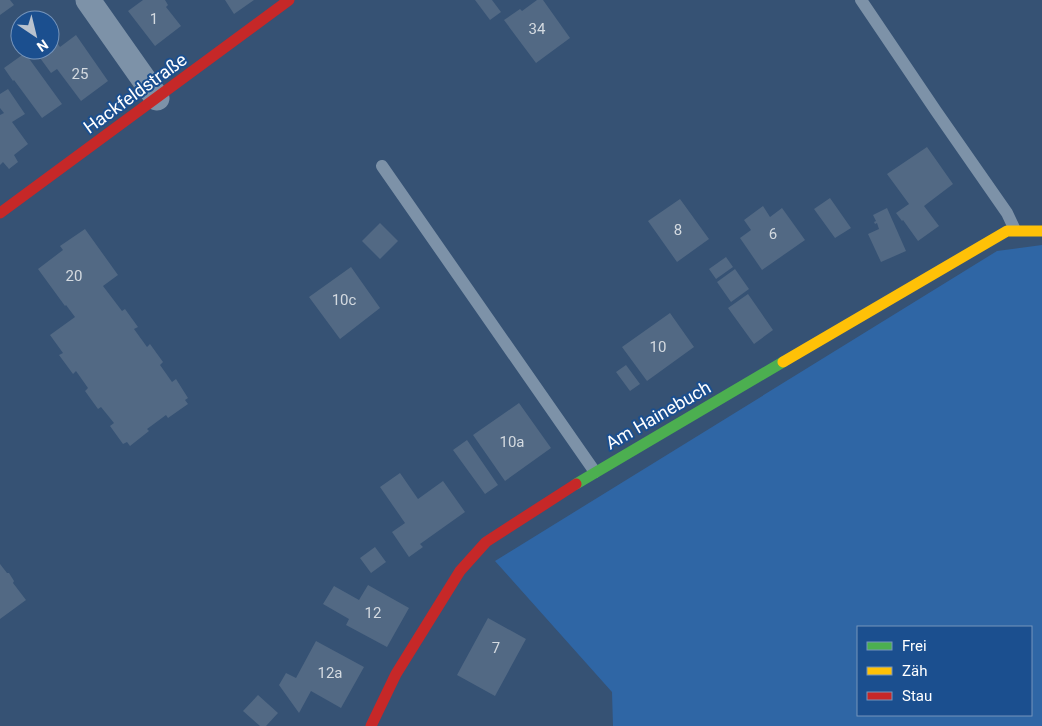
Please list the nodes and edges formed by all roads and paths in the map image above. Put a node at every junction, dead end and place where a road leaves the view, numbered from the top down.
1 (88, 0) edge
2 (290, 0) edge
3 (861, 0) edge
4 (157, 98) junction
5 (382, 166) dead end
6 (0, 212) edge
7 (1015, 230) junction
8 (1042, 231) edge
9 (595, 472) junction
10 (371, 726) edge

1 - 4 street
2 - 4 street, Hackfeldstraße
3 - 7 lane
4 - 6 street, Hackfeldstraße
5 - 9 lane
7 - 8 street, Am Hainebuch
7 - 9 street, Am Hainebuch
9 - 10 street, Am Hainebuch

